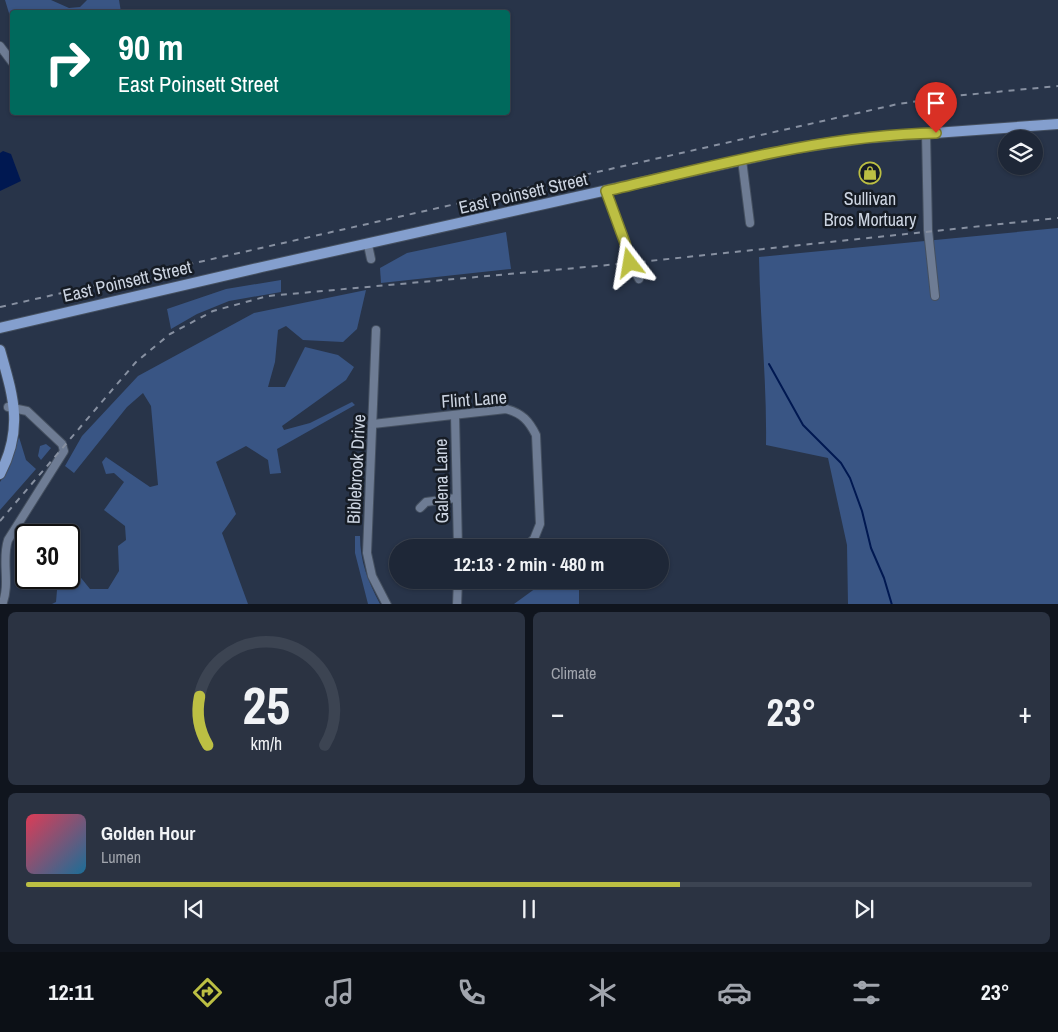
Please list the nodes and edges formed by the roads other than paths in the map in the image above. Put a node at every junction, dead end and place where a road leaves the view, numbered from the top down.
1 (0, 46) edge
2 (10, 59) edge
3 (1058, 124) edge
4 (926, 133) junction
5 (742, 160) junction
6 (606, 191) junction
7 (750, 223) dead end
8 (368, 245) junction
9 (371, 259) dead end
10 (639, 279) dead end
11 (935, 296) dead end
12 (0, 328) edge
13 (376, 330) dead end
14 (0, 350) edge
15 (0, 373) edge
16 (11, 407) junction
17 (455, 415) junction
18 (373, 424) junction
19 (0, 460) edge
20 (0, 474) edge
21 (456, 498) junction
22 (420, 508) dead end
23 (458, 539) edge
24 (534, 539) edge
25 (458, 589) edge
26 (2, 604) edge
27 (387, 604) edge
28 (457, 604) edge

1 - 2 street
3 - 4 main road, East Poinsett Street
4 - 5 main road, East Poinsett Street
4 - 11 street
5 - 6 main road, East Poinsett Street
5 - 7 street
6 - 8 main road, East Poinsett Street
6 - 10 street
8 - 9 street
8 - 12 main road, East Poinsett Street
13 - 18 street, Biblebrook Drive
14 - 16 main road
15 - 16 main road
16 - 19 main road
16 - 20 main road
16 - 26 street
17 - 18 street, Flint Lane
17 - 21 street, Galena Lane
17 - 24 street, Flint Lane
18 - 27 street, Biblebrook Drive
21 - 22 street
21 - 23 street, Galena Lane
25 - 28 street

